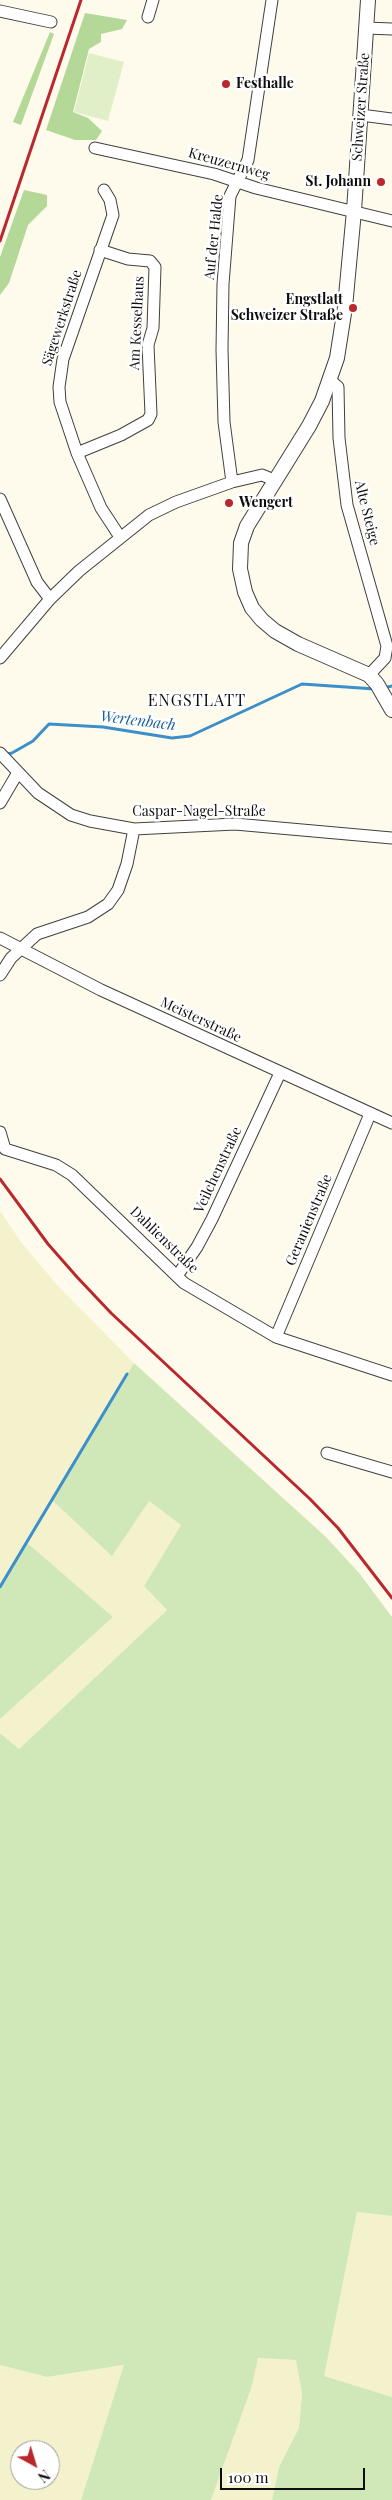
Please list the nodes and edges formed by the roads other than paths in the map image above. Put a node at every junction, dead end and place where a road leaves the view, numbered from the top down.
1 (153, 0) edge
2 (272, 0) edge
3 (368, 0) edge
4 (0, 11) edge
5 (148, 17) dead end
6 (51, 22) dead end
7 (366, 28) junction
8 (392, 29) edge
9 (361, 115) junction
10 (392, 119) edge
11 (95, 148) dead end
12 (238, 182) junction
13 (104, 190) dead end
14 (354, 211) junction
15 (392, 221) edge
16 (100, 250) junction
17 (330, 381) junction
18 (77, 453) junction
19 (274, 480) junction
20 (232, 482) junction
21 (0, 499) edge
22 (120, 536) junction
23 (50, 599) junction
24 (0, 658) edge
25 (373, 679) junction
26 (390, 702) edge
27 (3, 757) edge
28 (17, 774) junction
29 (0, 803) edge
30 (134, 829) junction
31 (392, 838) edge
32 (0, 938) edge
33 (20, 948) junction
34 (0, 975) edge
35 (280, 1073) junction
36 (370, 1114) junction
37 (392, 1123) edge
38 (0, 1132) edge
39 (176, 1276) junction
40 (276, 1337) junction
41 (392, 1375) edge
42 (326, 1453) dead end
43 (392, 1472) edge

1 - 5 street
2 - 12 street, Auf der Halde
3 - 7 street, Schweizer Straße
4 - 6 street
7 - 8 street
7 - 9 street, Schweizer Straße
9 - 10 street
9 - 14 street, Schweizer Straße
11 - 12 street, Kreuzernweg
12 - 14 street, Kreuzernweg
12 - 20 street, Auf der Halde
13 - 16 street, Sägewerkstraße
14 - 15 street, Kreuzernweg
14 - 17 street, Schweizer Straße
16 - 18 street, Sägewerkstraße
16 - 18 street, Am Kesselhaus
17 - 19 street, Schweizer Straße
17 - 25 street, Alte Steige
18 - 22 street, Sägewerkstraße
19 - 20 street
19 - 25 street, Schweizer Straße
20 - 22 street
21 - 23 street
22 - 23 street
23 - 24 street
25 - 26 street
27 - 28 street, Caspar-Nagel-Straße
28 - 29 street
28 - 30 street, Caspar-Nagel-Straße
30 - 31 street, Caspar-Nagel-Straße
30 - 33 street
32 - 33 street, Meisterstraße
33 - 34 street
33 - 35 street, Meisterstraße
35 - 36 street, Meisterstraße
35 - 39 street, Veilchenstraße
36 - 37 street, Meisterstraße
36 - 40 street, Geranienstraße
38 - 39 street, Dahlienstraße
39 - 40 street, Dahlienstraße
40 - 41 street, Dahlienstraße
42 - 43 street

